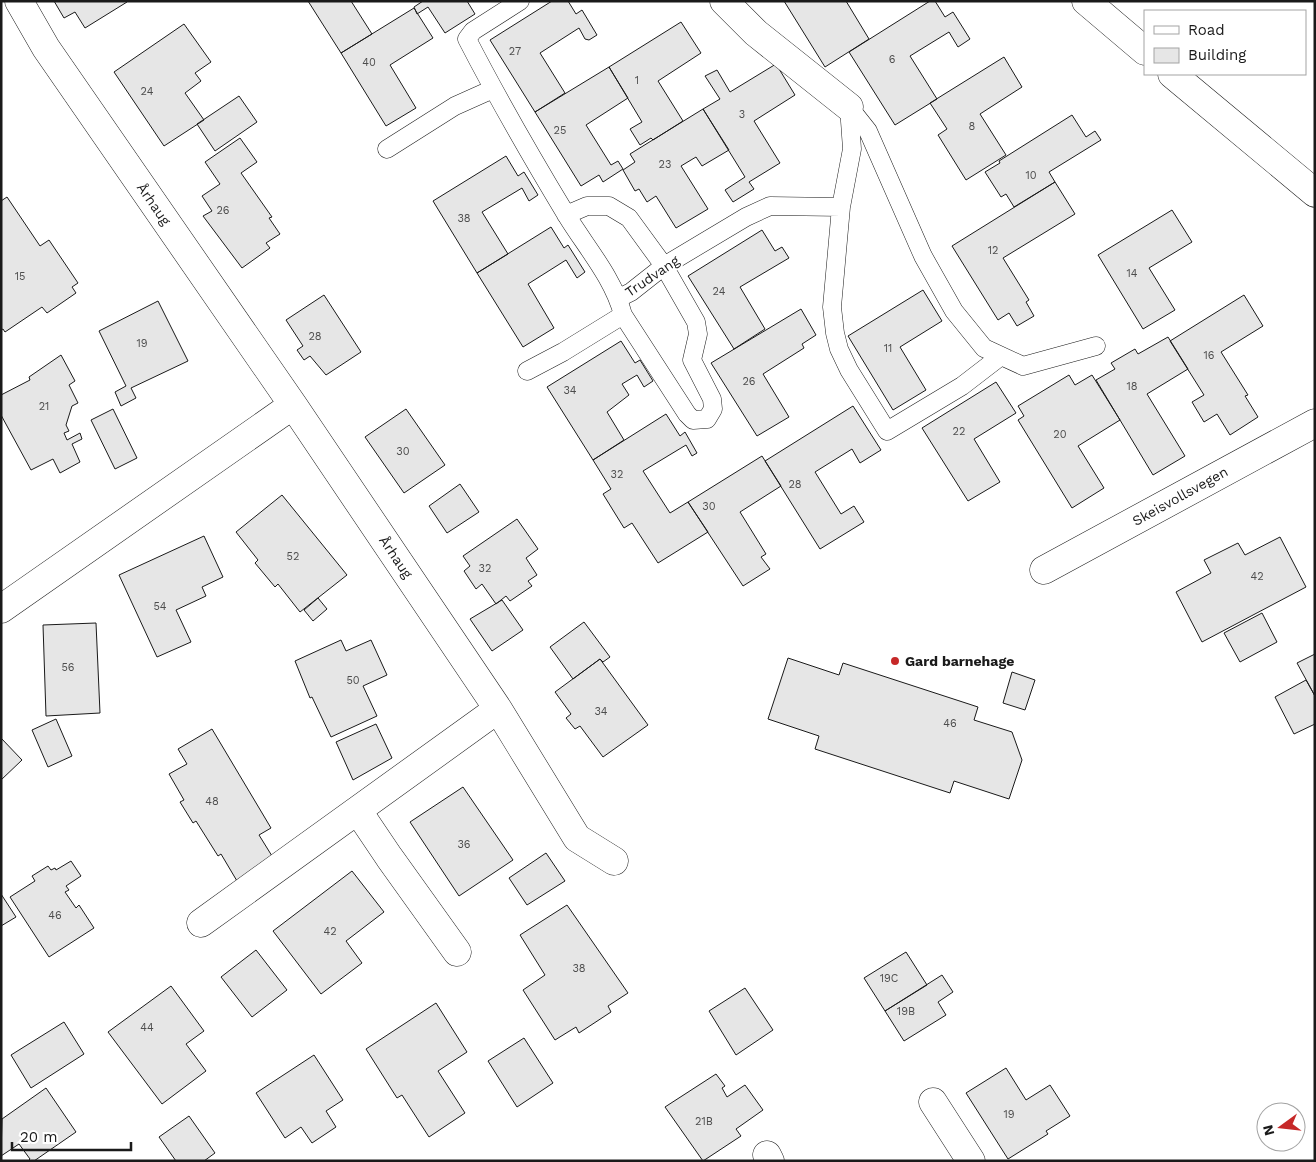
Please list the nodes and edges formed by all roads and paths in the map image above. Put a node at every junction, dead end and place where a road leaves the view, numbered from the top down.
1 (19, 1) edge
2 (520, 1) edge
3 (724, 1) edge
4 (1086, 1) edge
5 (1144, 50) edge
6 (1173, 75) edge
7 (493, 90) junction
8 (849, 107) junction
9 (387, 149) dead end
10 (1315, 193) edge
11 (841, 207) junction
12 (566, 215) junction
13 (664, 266) junction
14 (621, 306) junction
15 (1096, 346) dead end
16 (1001, 356) junction
17 (527, 371) dead end
18 (293, 405) junction
19 (1315, 422) edge
20 (1044, 570) dead end
21 (1, 609) edge
22 (498, 709) junction
23 (358, 811) junction
24 (614, 862) dead end
25 (201, 923) dead end
26 (457, 952) dead end
27 (933, 1102) dead end
28 (971, 1161) edge

1 - 18 street, Århaug
2 - 7 lane, Trudvang
3 - 8 street
4 - 5 street
6 - 10 street
7 - 9 lane
7 - 12 lane, Trudvang
8 - 11 lane
8 - 16 lane
11 - 13 lane, Trudvang
11 - 16 lane
12 - 13 lane
12 - 14 lane, Trudvang
13 - 14 lane, Trudvang
13 - 14 lane
14 - 17 lane
15 - 16 lane
18 - 21 street
18 - 22 street, Århaug
19 - 20 street, Skeisvollsvegen
22 - 23 street
22 - 24 street, Århaug
23 - 25 street
23 - 26 street
27 - 28 street

